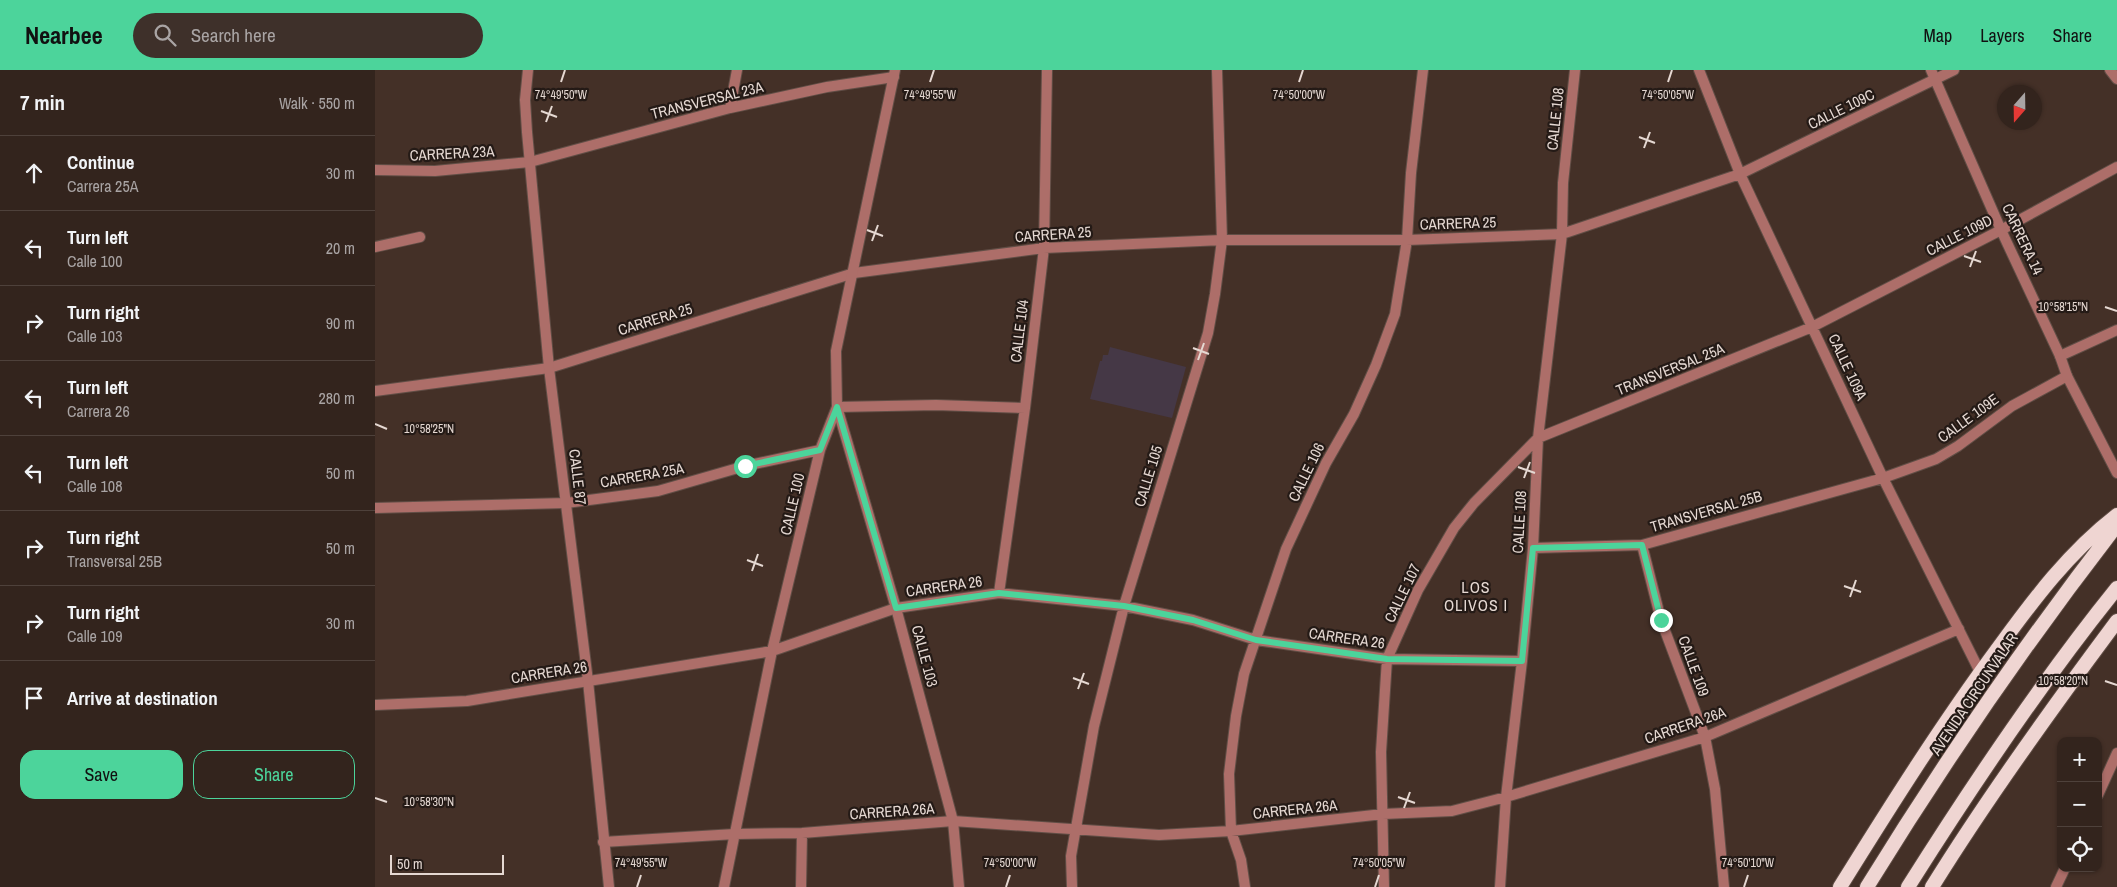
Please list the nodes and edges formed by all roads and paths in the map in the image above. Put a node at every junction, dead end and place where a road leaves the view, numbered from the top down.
1 (528, 70) edge
2 (737, 70) edge
3 (1047, 70) edge
4 (1217, 70) edge
5 (1423, 70) edge
6 (1575, 70) edge
7 (1699, 70) edge
8 (1955, 70) edge
9 (2110, 70) edge
10 (894, 74) edge
11 (1934, 75) edge
12 (2117, 79) edge
13 (730, 108) junction
14 (530, 162) junction
15 (2117, 167) edge
16 (375, 170) edge
17 (1740, 174) junction
18 (2001, 230) junction
19 (1562, 234) junction
20 (420, 237) dead end
21 (1221, 240) junction
22 (1407, 240) junction
23 (375, 247) edge
24 (1044, 248) junction
25 (854, 273) junction
26 (1812, 327) junction
27 (2117, 330) edge
28 (2060, 356) junction
29 (549, 368) junction
30 (2067, 376) junction
31 (375, 391) edge
32 (837, 407) junction
33 (1025, 408) junction
34 (1538, 438) junction
35 (820, 450) junction
36 (2117, 473) edge
37 (1883, 478) junction
38 (566, 503) junction
39 (375, 508) edge
40 (2117, 515) edge
41 (2117, 525) edge
42 (1642, 545) junction
43 (1533, 548) junction
44 (2117, 588) edge
45 (999, 593) junction
46 (1124, 606) junction
47 (896, 608) junction
48 (2117, 621) edge
49 (1959, 629) junction
50 (1256, 640) junction
51 (772, 651) junction
52 (1387, 659) junction
53 (1522, 661) junction
54 (1980, 672) junction
55 (588, 681) junction
56 (375, 705) edge
57 (1705, 737) junction
58 (2117, 753) edge
59 (2102, 787) edge
60 (1506, 797) junction
61 (1383, 814) junction
62 (953, 821) junction
63 (1077, 829) junction
64 (1231, 831) junction
65 (802, 833) junction
66 (735, 834) junction
67 (603, 842) junction
68 (2063, 872) edge
69 (609, 887) edge
70 (724, 887) edge
71 (801, 887) edge
72 (959, 887) edge
73 (1072, 887) edge
74 (1245, 887) edge
75 (1385, 887) edge
76 (1500, 887) edge
77 (1724, 887) edge
78 (1840, 887) edge
79 (1867, 887) edge
80 (1908, 887) edge
81 (1932, 887) edge
82 (2056, 887) edge

1 - 14 street, CALLE 87
2 - 13 street
3 - 24 street, CALLE 104
4 - 21 street, CALLE 105
5 - 22 street, CALLE 106
6 - 19 street, CALLE 108
7 - 17 street, CALLE 109A
8 - 11 street, CALLE 109C
9 - 12 street
10 - 13 street, TRANSVERSAL 23A
10 - 25 street, CALLE 100
11 - 17 street, CALLE 109C
11 - 18 street, CARRERA 14
13 - 14 street, TRANSVERSAL 23A
14 - 16 street, CARRERA 23A
14 - 29 street, CALLE 87
15 - 18 street, CALLE 109D
17 - 19 street, CARRERA 25
17 - 26 street, CALLE 109A
18 - 26 street, CALLE 109D
18 - 28 street, CARRERA 14
19 - 22 street, CARRERA 25
19 - 34 street, CALLE 108
20 - 23 street
21 - 22 street, CARRERA 25
21 - 24 street, CARRERA 25
21 - 46 street, CALLE 105
22 - 50 street, CALLE 106
24 - 25 street, CARRERA 25
24 - 33 street, CALLE 104
25 - 29 street, CARRERA 25
25 - 32 street, CALLE 100
26 - 34 street, TRANSVERSAL 25A
26 - 37 street, CALLE 109A
27 - 28 street
28 - 30 street, CARRERA 14
29 - 31 street, CARRERA 25
29 - 38 street, CALLE 87
30 - 36 street, CARRERA 14
30 - 37 street, CALLE 109E
32 - 33 street
32 - 35 street, CALLE 100
32 - 47 street, CALLE 103
33 - 45 street, CALLE 104
34 - 43 street, CALLE 108
34 - 52 street, CALLE 107
35 - 38 street, CARRERA 25A
35 - 51 street, CALLE 100
37 - 42 street, TRANSVERSAL 25B
37 - 49 street, CALLE 109A
38 - 39 street, CARRERA 25A
38 - 55 street, CALLE 87
40 - 54 highway
41 - 79 highway, AVENIDA CIRCUNVALAR
42 - 43 street, TRANSVERSAL 25B
42 - 57 street, CALLE 109
43 - 53 street, CALLE 108
44 - 80 highway
45 - 46 street, CARRERA 26
45 - 47 street, CARRERA 26
46 - 50 street, CARRERA 26
46 - 63 street, CALLE 105
47 - 51 street, CARRERA 26
47 - 62 street, CALLE 103
48 - 81 highway
49 - 54 street, CALLE 109A
49 - 57 street, CARRERA 26A
50 - 52 street, CARRERA 26
50 - 64 street, CALLE 106
51 - 55 street, CARRERA 26
51 - 66 street, CALLE 100
52 - 53 street, CARRERA 26
52 - 61 street, CALLE 107
53 - 60 street, CALLE 108
54 - 78 highway
55 - 56 street, CARRERA 26
55 - 67 street, CALLE 87
57 - 60 street, CARRERA 26A
57 - 77 street, CALLE 109
58 - 59 street
60 - 61 street, CARRERA 26A
60 - 76 street, CALLE 108
61 - 64 street, CARRERA 26A
61 - 75 street, CALLE 107
62 - 63 street, CARRERA 26A
62 - 65 street, CARRERA 26A
62 - 72 street, CALLE 103
63 - 64 street, CARRERA 26A
63 - 73 street, CALLE 105
64 - 74 street, CALLE 106
65 - 66 street, CARRERA 26A
65 - 71 street
66 - 67 street, CARRERA 26A
66 - 70 street, CALLE 100
67 - 69 street, CALLE 87
68 - 82 street

